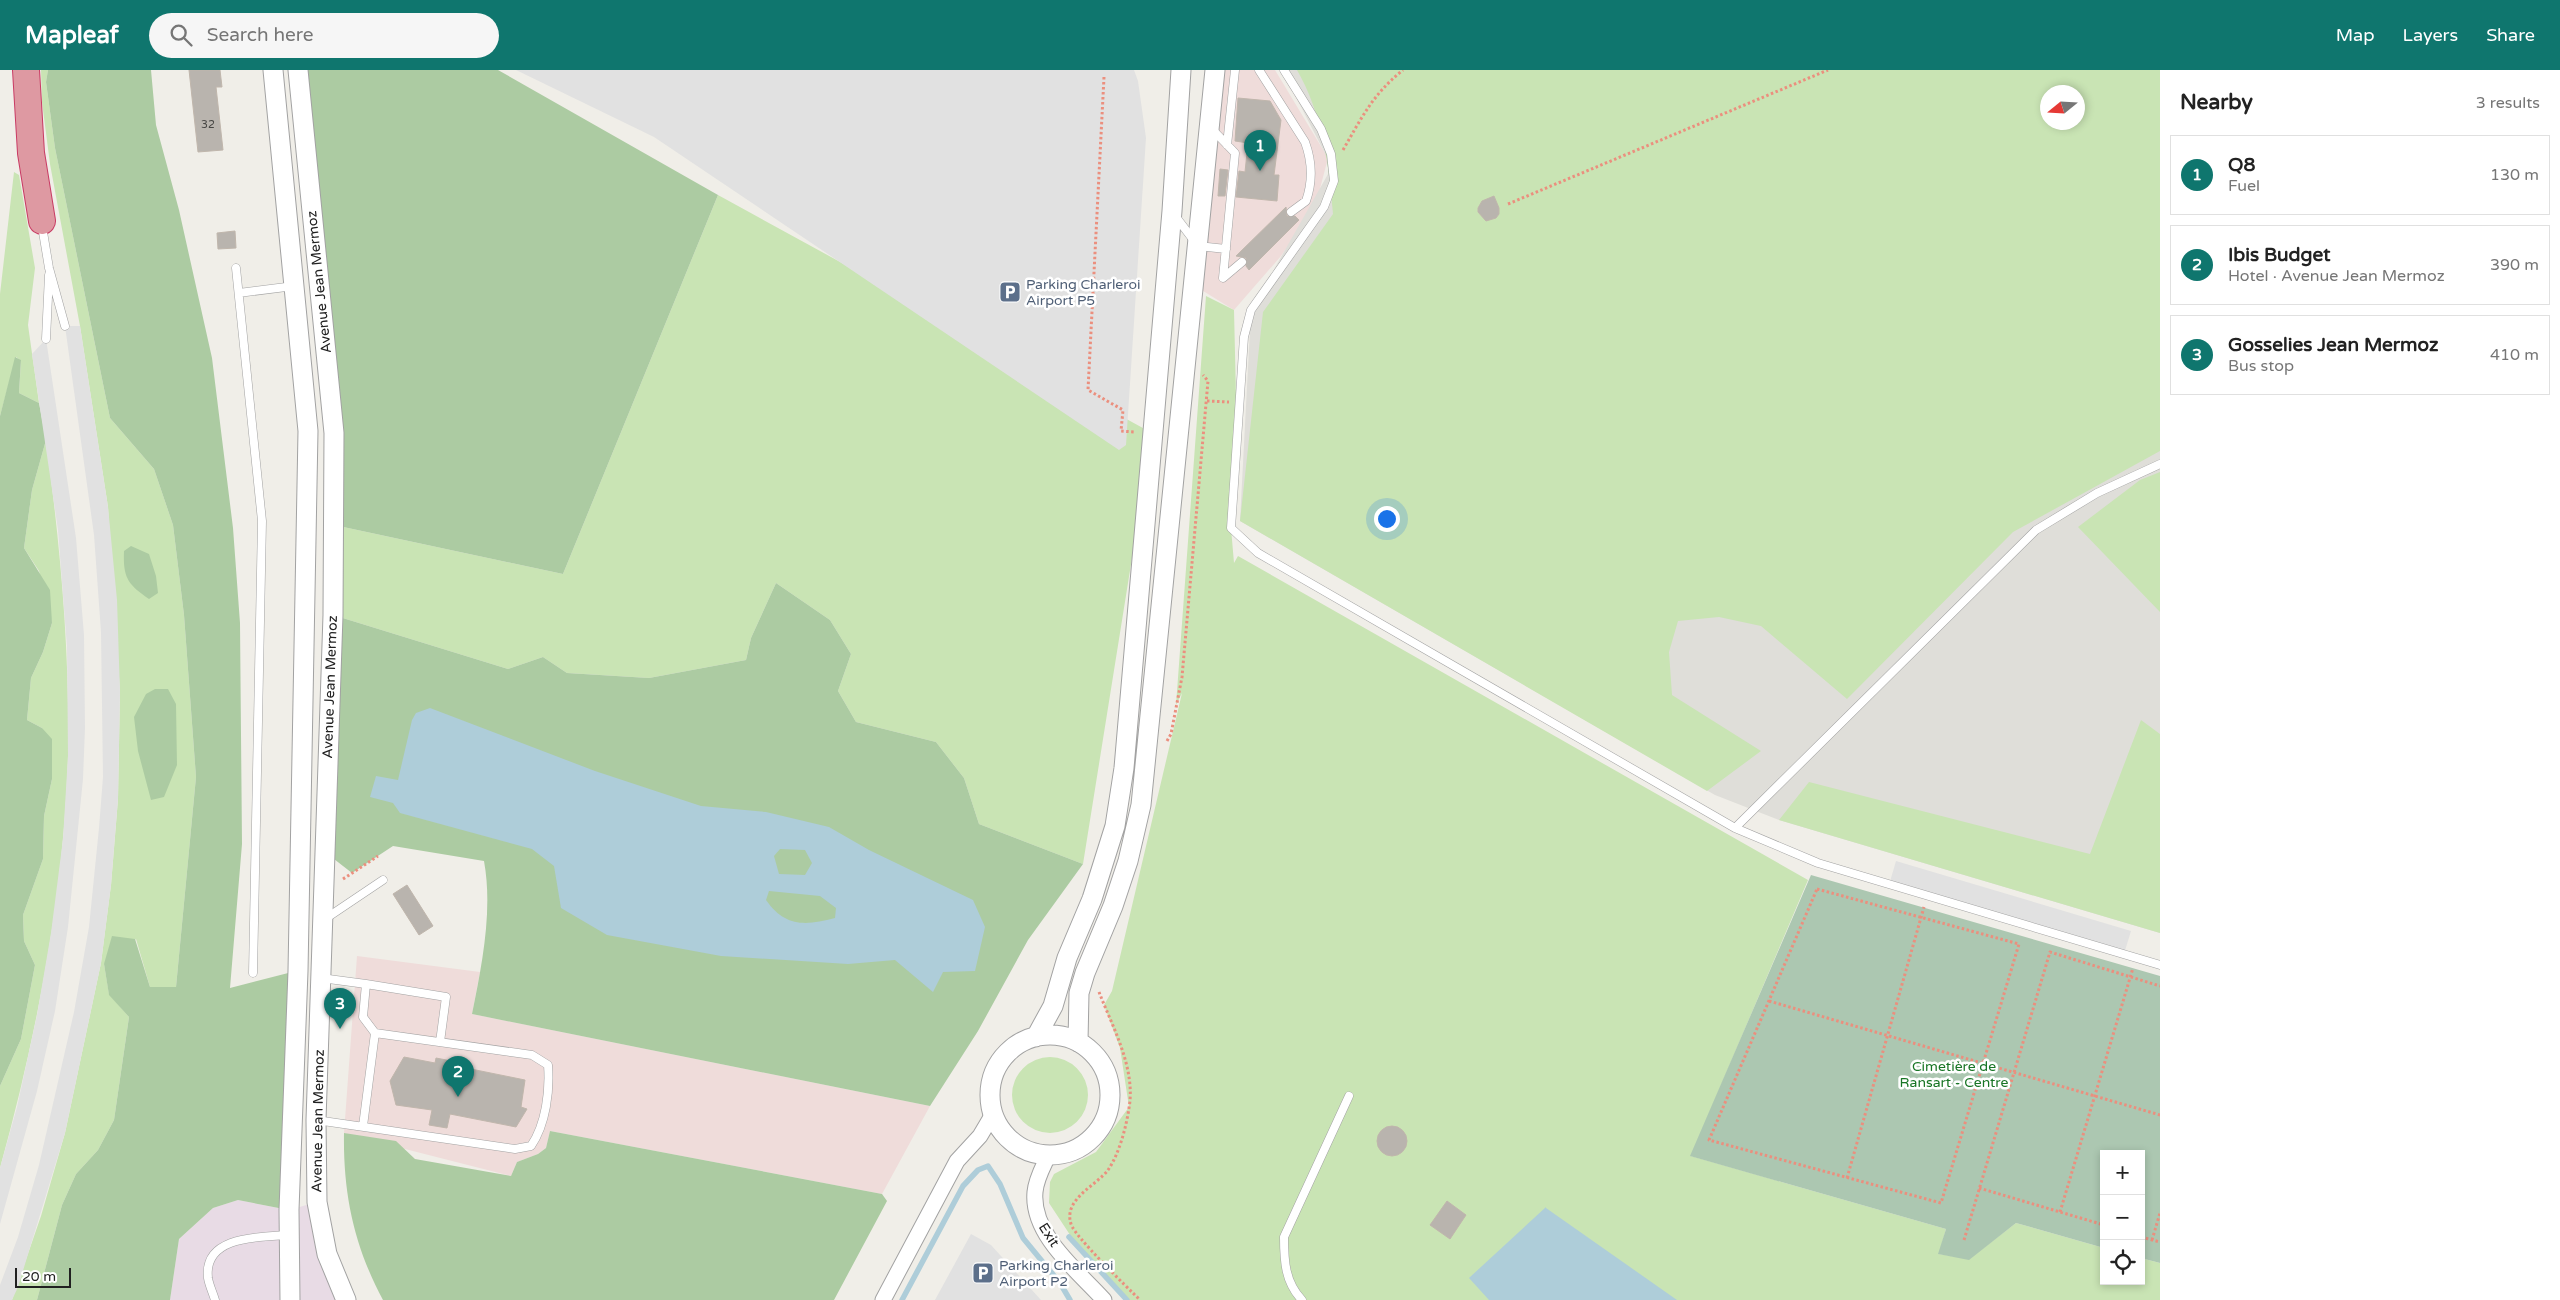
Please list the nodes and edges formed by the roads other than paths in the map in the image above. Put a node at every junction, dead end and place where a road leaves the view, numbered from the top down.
1 (26, 70) edge
2 (273, 70) edge
3 (298, 70) edge
4 (1181, 70) edge
5 (1215, 70) edge
6 (1235, 70) edge
7 (1259, 70) edge
8 (1284, 70) edge
9 (1209, 126) junction
10 (1226, 145) junction
11 (1172, 211) junction
12 (1291, 212) dead end
13 (42, 221) joint
14 (1198, 246) junction
15 (1226, 249) junction
16 (1242, 262) dead end
17 (49, 268) junction
18 (236, 268) dead end
19 (294, 286) junction
20 (238, 293) junction
21 (65, 326) dead end
22 (46, 339) dead end
23 (2160, 464) edge
24 (1735, 828) junction
25 (383, 880) dead end
26 (323, 920) junction
27 (2160, 965) edge
28 (253, 973) dead end
29 (321, 978) junction
30 (366, 984) junction
31 (375, 1033) junction
32 (1036, 1037) junction
33 (440, 1042) junction
34 (1078, 1042) junction
35 (1349, 1096) dead end
36 (993, 1114) junction
37 (316, 1120) junction
38 (363, 1126) junction
39 (1048, 1156) junction
40 (289, 1235) junction
41 (1083, 1277) junction
42 (215, 1300) edge
43 (290, 1300) edge
44 (346, 1300) edge
45 (883, 1300) edge
46 (1100, 1300) edge
47 (1104, 1300) edge
48 (1302, 1300) edge

1 - 13 highway
2 - 19 street, Avenue Jean Mermoz
3 - 26 street, Avenue Jean Mermoz
4 - 11 street
5 - 9 street
6 - 10 lane
7 - 12 lane
8 - 24 lane
9 - 10 lane
9 - 14 street
10 - 15 lane
11 - 14 lane
11 - 32 street
13 - 17 lane
14 - 15 lane
14 - 34 street
15 - 16 lane
17 - 21 lane
17 - 22 lane
18 - 20 lane
19 - 20 lane
19 - 40 street, Avenue Jean Mermoz
20 - 28 lane
23 - 24 lane
24 - 27 lane
25 - 26 lane
26 - 29 street, Avenue Jean Mermoz
29 - 30 lane
29 - 37 street, Avenue Jean Mermoz
30 - 31 lane
30 - 33 lane
31 - 33 lane
31 - 38 lane
32 - 34 street
32 - 36 street
33 - 38 lane
34 - 39 street
35 - 48 lane
36 - 39 street
36 - 45 street
37 - 38 lane
37 - 44 street, Avenue Jean Mermoz
39 - 41 street, Exit
40 - 42 lane
40 - 43 street, Avenue Jean Mermoz
41 - 46 street
41 - 47 street, Exit

